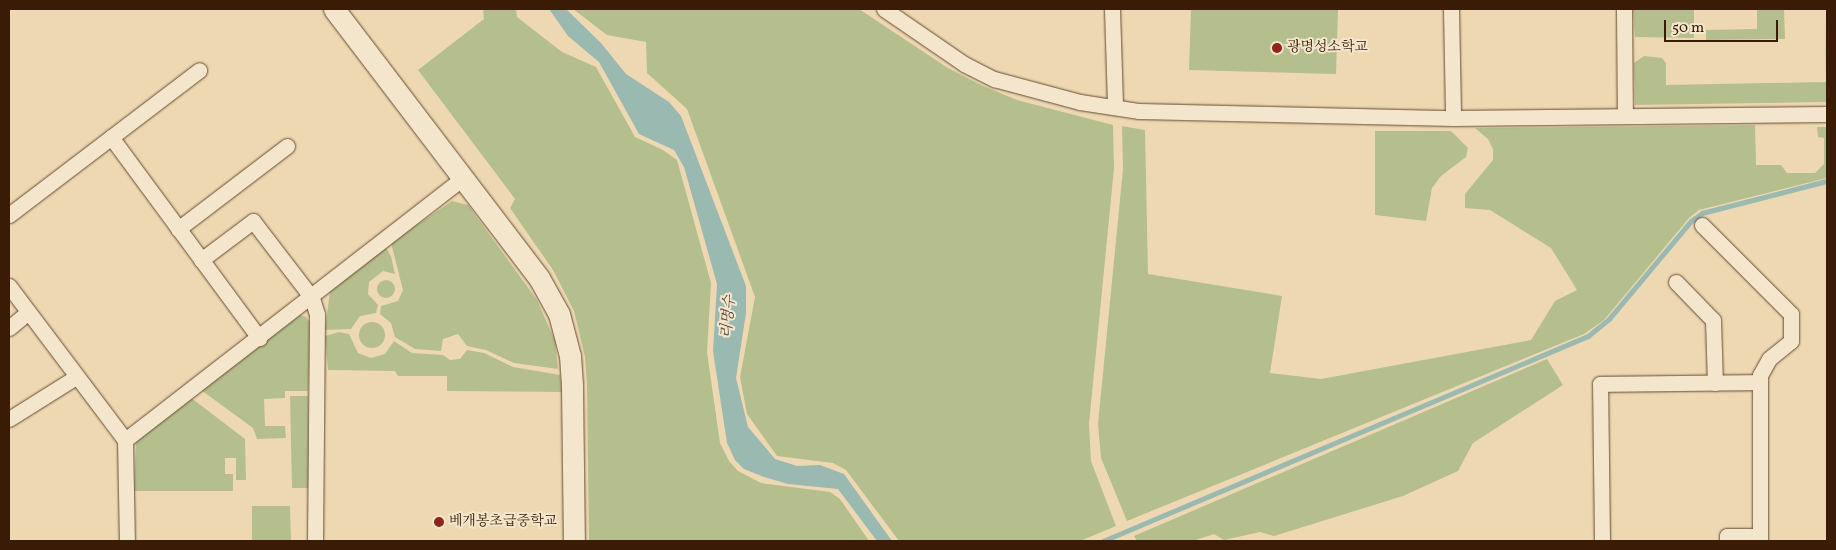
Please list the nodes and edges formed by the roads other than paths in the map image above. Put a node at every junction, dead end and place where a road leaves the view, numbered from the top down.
1 (334, 9) edge
2 (884, 9) edge
3 (1112, 9) edge
4 (1451, 9) edge
5 (1624, 9) edge
6 (199, 70) dead end
7 (1115, 107) junction
8 (1827, 114) edge
9 (1626, 115) junction
10 (1453, 118) junction
11 (111, 137) junction
12 (287, 146) dead end
13 (462, 179) junction
14 (9, 215) edge
15 (1702, 225) dead end
16 (178, 229) junction
17 (201, 260) junction
18 (1676, 282) dead end
19 (9, 286) edge
20 (312, 298) junction
21 (28, 312) junction
22 (9, 328) edge
23 (258, 338) junction
24 (76, 377) junction
25 (1760, 382) junction
26 (1715, 383) junction
27 (9, 419) edge
28 (125, 440) junction
29 (1760, 539) edge
30 (127, 541) edge
31 (315, 541) edge
32 (574, 541) edge
33 (1602, 541) edge
34 (1728, 541) edge

1 - 13 street
2 - 7 street
3 - 7 street
4 - 10 street
5 - 9 street
6 - 11 street
7 - 10 street
8 - 9 street
9 - 10 street
11 - 14 street
11 - 16 street
12 - 16 street
13 - 20 street
13 - 32 street
15 - 25 street
16 - 17 street
17 - 20 street
17 - 23 street
18 - 26 street
19 - 21 street
20 - 23 street
20 - 31 street
21 - 22 street
21 - 24 street
23 - 28 street
24 - 27 street
24 - 28 street
25 - 26 street
25 - 29 street
26 - 33 street
28 - 30 street
29 - 34 street

